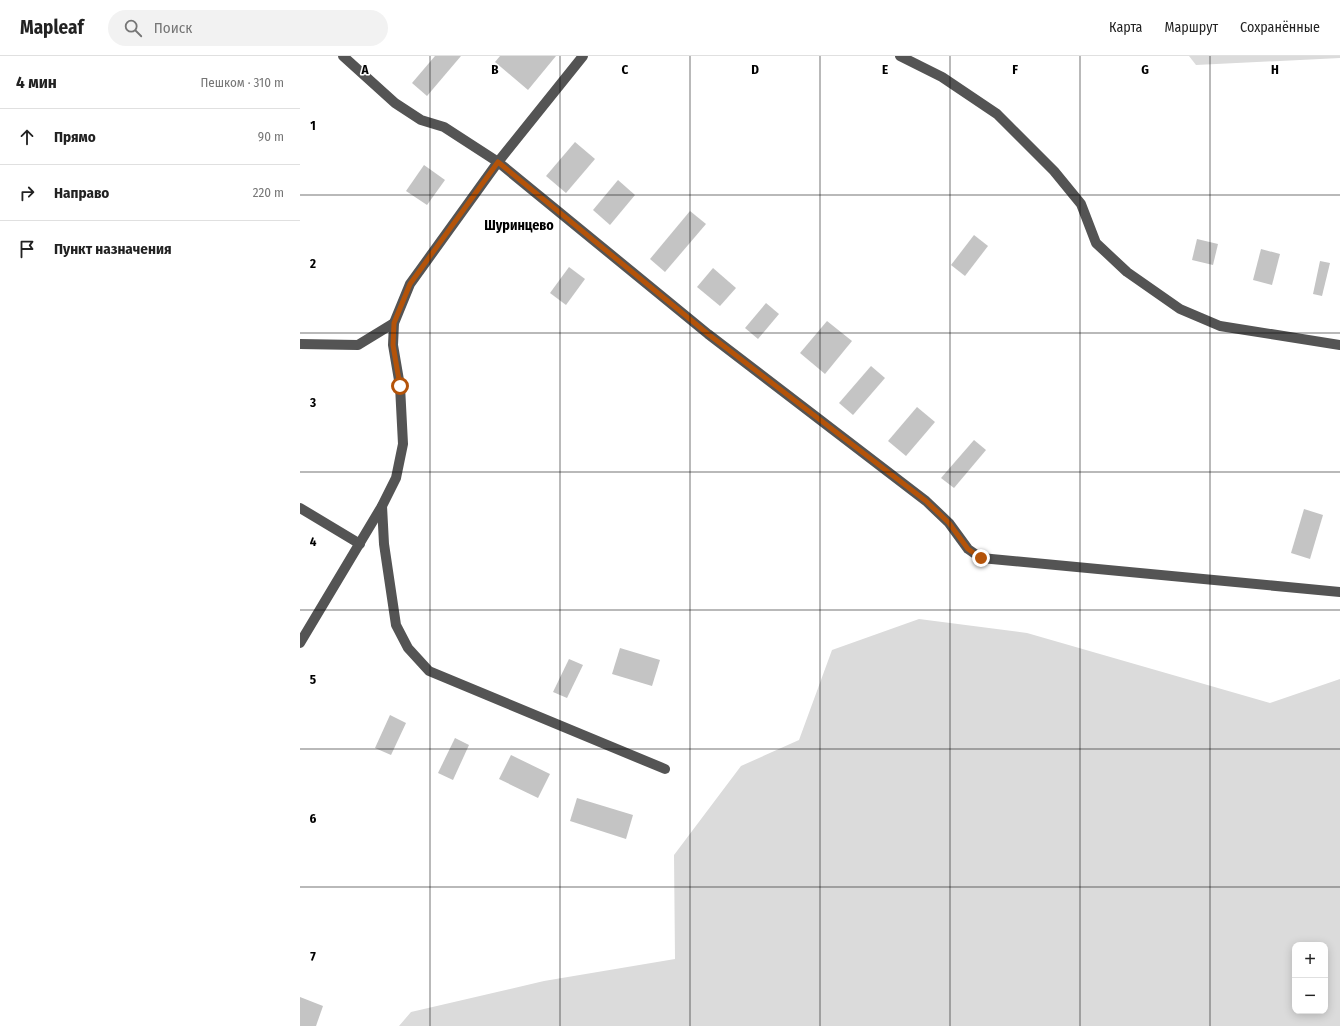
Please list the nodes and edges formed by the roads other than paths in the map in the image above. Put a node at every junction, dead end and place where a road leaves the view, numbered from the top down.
1 (343, 56) edge
2 (583, 56) edge
3 (900, 56) edge
4 (498, 162) junction
5 (394, 323) junction
6 (300, 344) edge
7 (1340, 345) edge
8 (382, 506) junction
9 (300, 508) edge
10 (360, 544) junction
11 (1340, 592) edge
12 (300, 643) edge
13 (665, 769) dead end

1 - 4 street
2 - 4 street
3 - 7 street
4 - 5 street
4 - 11 street
5 - 6 street
5 - 8 street
8 - 10 street
8 - 13 street
9 - 10 street
10 - 12 street

